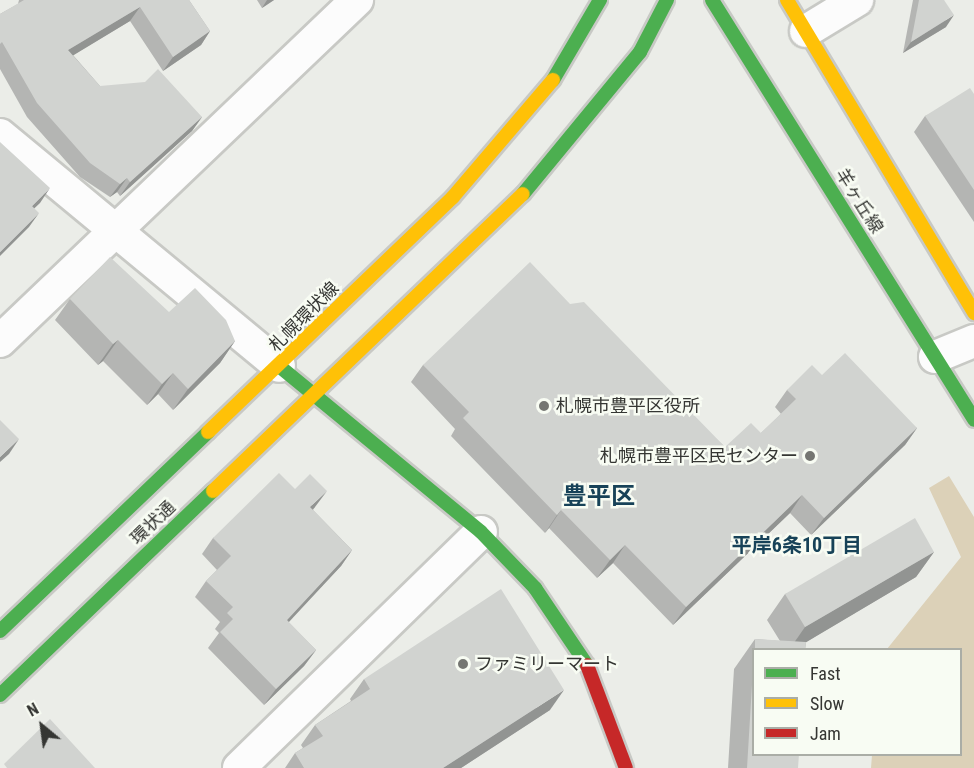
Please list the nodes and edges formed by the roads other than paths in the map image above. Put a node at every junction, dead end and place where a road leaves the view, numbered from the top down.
1 (357, 0) edge
2 (600, 0) edge
3 (667, 0) edge
4 (712, 0) edge
5 (787, 0) edge
6 (857, 0) edge
7 (806, 31) junction
8 (0, 135) edge
9 (118, 229) junction
10 (974, 314) edge
11 (0, 341) edge
12 (974, 341) edge
13 (935, 357) junction
14 (279, 366) junction
15 (314, 394) junction
16 (974, 420) edge
17 (481, 532) junction
18 (0, 631) edge
19 (0, 695) edge
20 (239, 768) edge
21 (626, 768) edge

1 - 9 street
2 - 14 main road, 札幌環状線
3 - 15 main road
4 - 13 main road, 羊ヶ丘線
5 - 7 main road
6 - 7 street
7 - 10 main road
8 - 9 street
9 - 11 street
9 - 14 street
12 - 13 street
13 - 16 main road, 羊ヶ丘線
14 - 15 main road
14 - 18 main road, 札幌環状線
15 - 17 main road
15 - 19 main road, 環状通
17 - 20 street
17 - 21 main road

